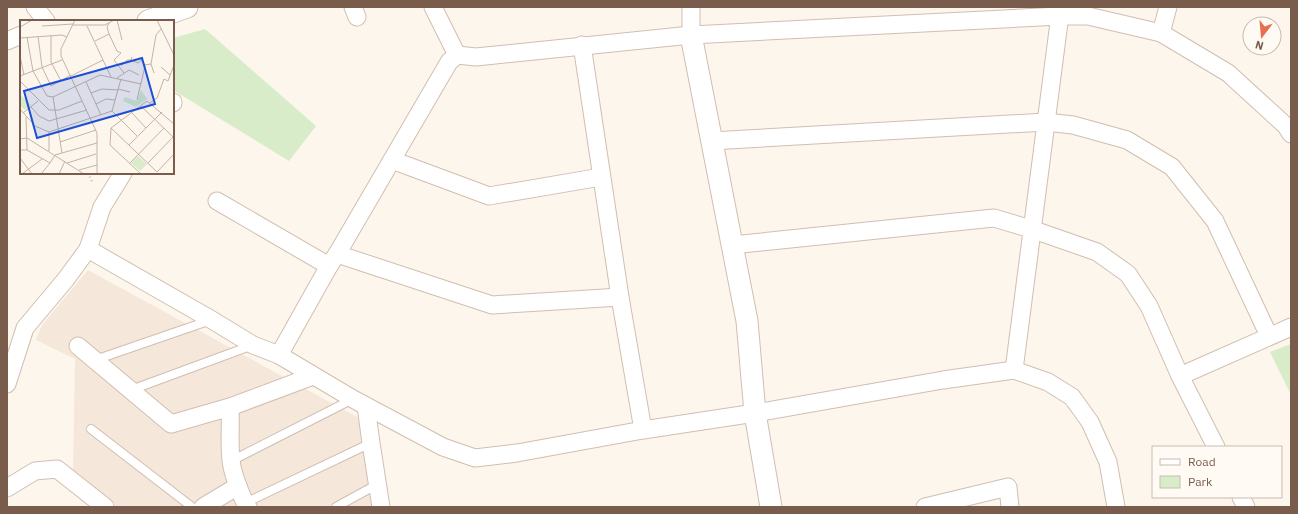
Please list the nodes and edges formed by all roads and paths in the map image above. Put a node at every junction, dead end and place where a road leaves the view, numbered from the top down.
1 (35, 7) edge
2 (136, 7) edge
3 (187, 7) edge
4 (433, 7) edge
5 (691, 7) edge
6 (1168, 7) edge
7 (1060, 11) edge
8 (45, 20) edge
9 (143, 20) edge
10 (151, 20) edge
11 (1161, 33) junction
12 (20, 35) edge
13 (691, 35) junction
14 (7, 41) edge
15 (582, 46) junction
16 (457, 55) junction
17 (1046, 122) junction
18 (1291, 134) edge
19 (711, 141) junction
20 (392, 160) junction
21 (122, 174) edge
22 (601, 177) junction
23 (217, 201) dead end
24 (1031, 229) junction
25 (732, 245) junction
26 (88, 249) junction
27 (333, 260) junction
28 (620, 297) junction
29 (212, 320) junction
30 (1291, 327) edge
31 (1269, 336) junction
32 (253, 345) junction
33 (78, 346) dead end
34 (279, 355) junction
35 (95, 360) junction
36 (1014, 370) junction
37 (313, 376) junction
38 (1180, 376) junction
39 (7, 384) edge
40 (130, 391) junction
41 (359, 402) junction
42 (230, 407) junction
43 (755, 413) junction
44 (91, 429) dead end
45 (643, 430) junction
46 (371, 443) junction
47 (1215, 446) edge
48 (231, 461) junction
49 (378, 484) junction
50 (238, 486) junction
51 (7, 488) edge
52 (1242, 498) edge
53 (247, 505) edge
54 (105, 507) edge
55 (192, 507) edge
56 (203, 507) edge
57 (336, 507) edge
58 (381, 507) edge
59 (771, 507) edge
60 (925, 507) edge
61 (1010, 507) edge
62 (1116, 507) edge
63 (1246, 507) edge

1 - 8 street
2 - 9 street
3 - 10 street
4 - 16 street
5 - 13 street
6 - 11 street
7 - 11 street
7 - 13 street
7 - 17 street
11 - 18 street
12 - 14 street
13 - 15 street
13 - 19 street
15 - 16 street
15 - 22 street
16 - 20 street
17 - 19 street
17 - 24 street
17 - 31 street
19 - 25 street
20 - 22 street
20 - 27 street
21 - 26 street
22 - 28 street
23 - 27 street
24 - 25 street
24 - 36 street
24 - 38 street
25 - 43 street
26 - 29 street
26 - 39 street
27 - 28 street
27 - 34 street
28 - 45 street
29 - 32 street
29 - 35 lane
30 - 31 street
31 - 38 street
32 - 34 street
32 - 40 lane
33 - 35 street
34 - 37 street
35 - 40 street
36 - 43 street
36 - 62 street
37 - 41 street
37 - 42 street
38 - 47 street
40 - 42 street
41 - 45 street
41 - 46 street
41 - 48 lane
42 - 48 street
43 - 45 street
43 - 59 street
44 - 55 lane
46 - 49 street
46 - 53 lane
48 - 50 street
49 - 57 lane
49 - 58 street
50 - 53 street
50 - 56 street
51 - 54 street
52 - 63 street
60 - 61 street

